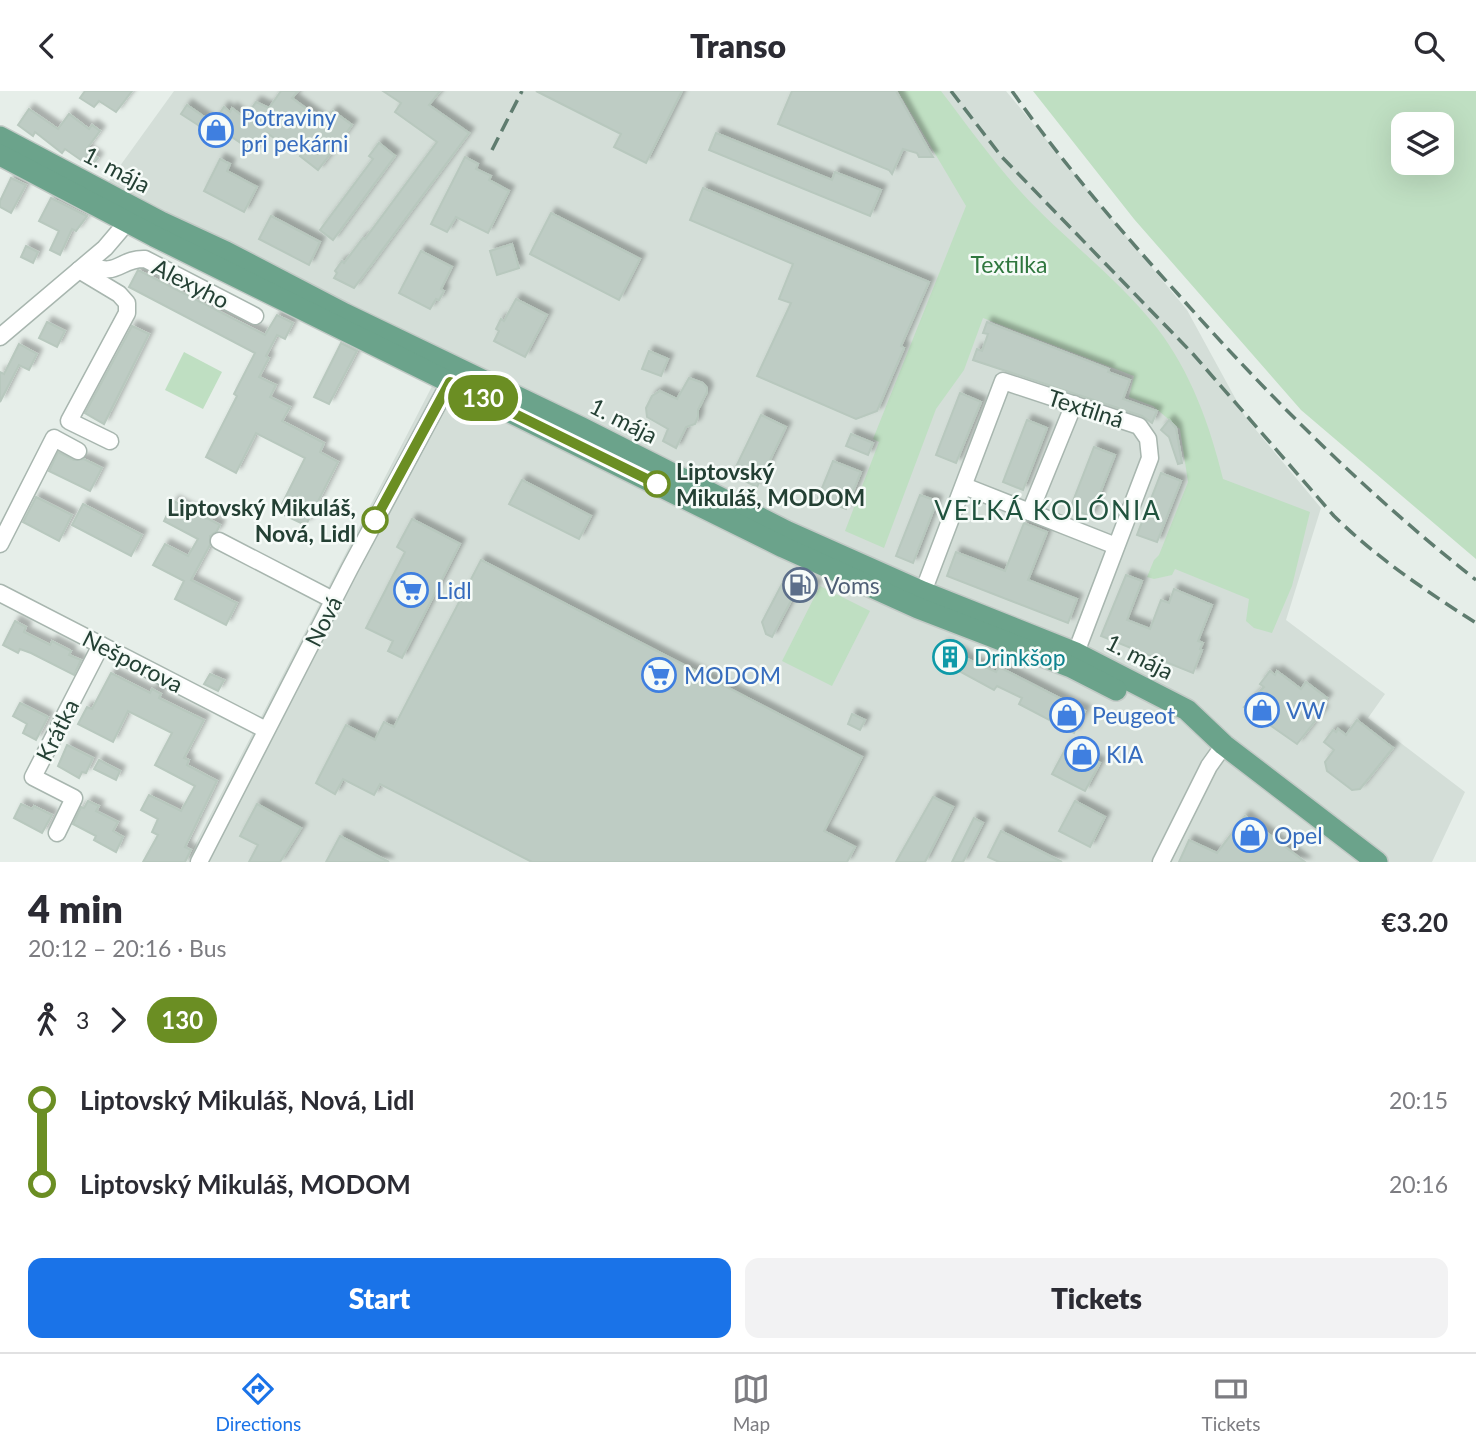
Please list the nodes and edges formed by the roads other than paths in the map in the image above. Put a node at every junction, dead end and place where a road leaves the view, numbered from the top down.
1 (0, 137) edge
2 (0, 155) edge
3 (132, 216) junction
4 (83, 267) junction
5 (255, 316) dead end
6 (0, 337) edge
7 (454, 375) junction
8 (1074, 404) junction
9 (110, 441) dead end
10 (78, 451) dead end
11 (964, 487) junction
12 (1030, 512) junction
13 (219, 541) dead end
14 (0, 544) edge
15 (1116, 546) junction
16 (923, 592) junction
17 (0, 593) edge
18 (333, 600) junction
19 (101, 645) junction
20 (1073, 660) junction
21 (266, 730) junction
22 (1224, 745) junction
23 (58, 833) dead end
24 (199, 862) edge
25 (1161, 862) edge
26 (1377, 862) edge

1 - 3 main road, 1. mája
2 - 3 main road, 1. mája
3 - 4 street
3 - 7 main road, 1. mája
4 - 5 street, Alexyho
4 - 6 street
4 - 9 street
7 - 16 main road, 1. mája
7 - 18 street, Nová
7 - 20 main road, 1. mája
8 - 11 street, Textilná
8 - 12 street
8 - 15 street, Textilná
10 - 14 street
11 - 12 street
11 - 16 street, Textilná
12 - 15 street
13 - 18 street
15 - 20 street, Textilná
16 - 20 main road, 1. mája
17 - 19 street, Nešporova
18 - 21 street, Nová
19 - 21 street, Nešporova
19 - 23 street, Krátka
20 - 22 main road, 1. mája
21 - 24 street, Nová
22 - 25 street
22 - 26 main road, 1. mája

